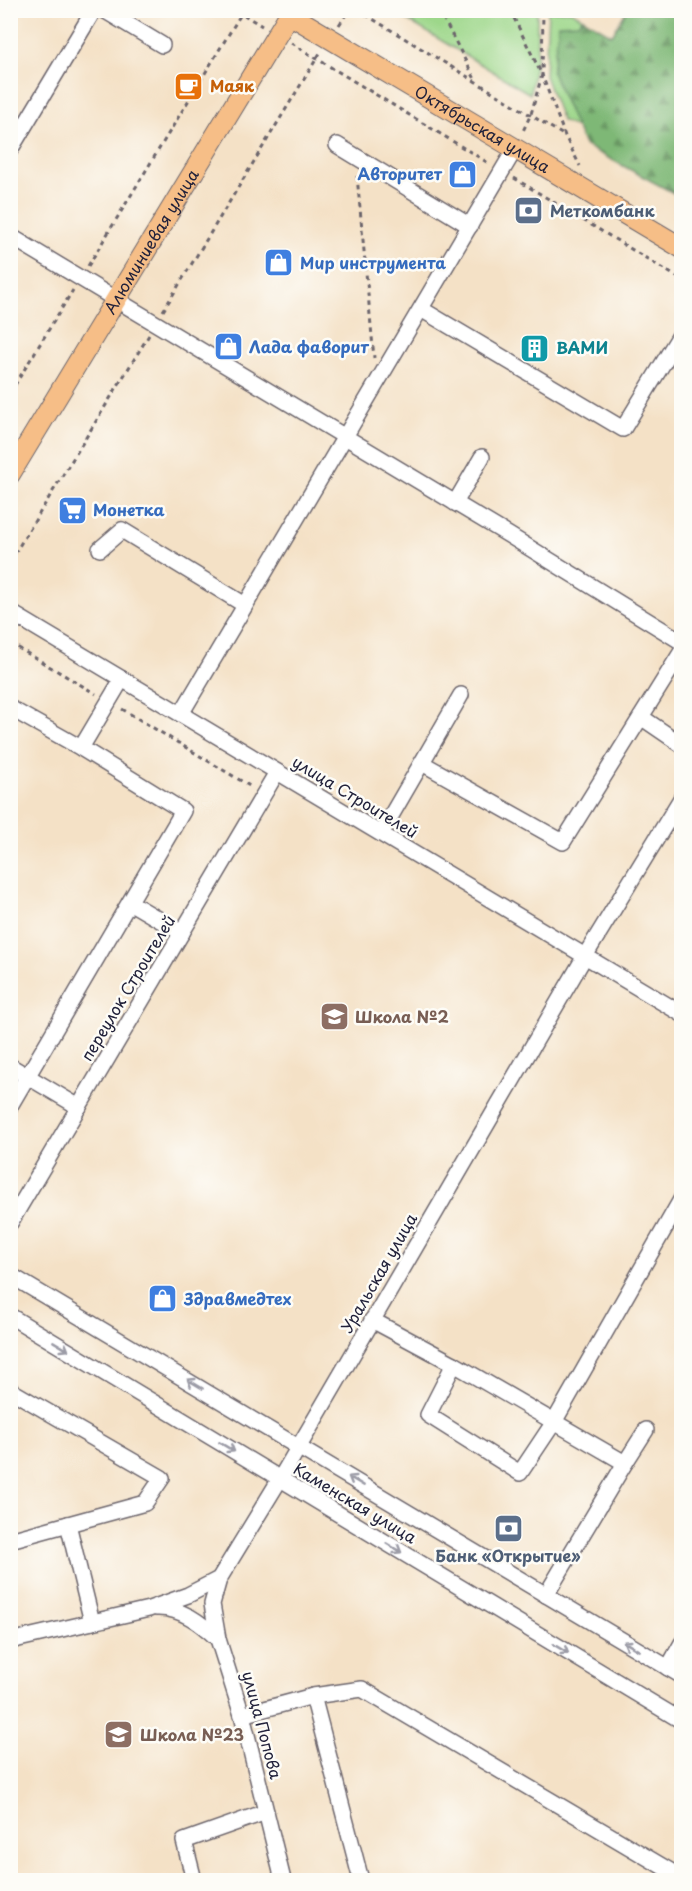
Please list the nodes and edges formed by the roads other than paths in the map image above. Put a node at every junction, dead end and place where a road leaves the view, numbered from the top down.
1 (94, 10) edge
2 (104, 10) edge
3 (288, 12) edge
4 (162, 45) dead end
5 (337, 145) dead end
6 (515, 149) junction
7 (10, 150) edge
8 (470, 225) junction
9 (10, 236) edge
10 (681, 248) edge
11 (116, 299) junction
12 (421, 309) junction
13 (681, 333) edge
14 (345, 437) junction
15 (482, 457) dead end
16 (10, 474) edge
17 (455, 503) junction
18 (100, 549) dead end
19 (246, 606) junction
20 (10, 612) edge
21 (681, 642) edge
22 (681, 651) edge
23 (122, 679) junction
24 (461, 695) dead end
25 (10, 708) edge
26 (181, 714) junction
27 (641, 717) junction
28 (681, 744) edge
29 (81, 748) junction
30 (422, 763) junction
31 (277, 772) junction
32 (681, 797) edge
33 (381, 833) junction
34 (131, 903) junction
35 (182, 933) junction
36 (585, 956) junction
37 (681, 1014) edge
38 (10, 1066) edge
39 (28, 1076) junction
40 (10, 1106) edge
41 (79, 1107) junction
42 (681, 1198) edge
43 (10, 1223) edge
44 (10, 1275) edge
45 (10, 1316) edge
46 (372, 1320) junction
47 (454, 1364) junction
48 (10, 1390) edge
49 (554, 1422) junction
50 (646, 1430) dead end
51 (299, 1446) junction
52 (626, 1463) junction
53 (280, 1479) junction
54 (68, 1524) junction
55 (10, 1540) edge
56 (219, 1579) junction
57 (546, 1595) junction
58 (148, 1608) junction
59 (92, 1622) junction
60 (218, 1639) junction
61 (10, 1641) edge
62 (681, 1643) edge
63 (675, 1672) edge
64 (313, 1696) junction
65 (242, 1715) junction
66 (681, 1721) edge
67 (266, 1812) junction
68 (681, 1878) edge
69 (194, 1881) edge
70 (283, 1881) edge
71 (361, 1881) edge

1 - 7 street
2 - 4 street
3 - 6 main road, Октябрьская улица
3 - 11 main road, Алюминиевая улица
5 - 8 street
6 - 8 street
6 - 10 main road, Октябрьская улица
8 - 12 street
9 - 11 street
11 - 14 street
11 - 16 main road, Алюминиевая улица
12 - 13 street
12 - 14 street
14 - 17 street
14 - 19 street
15 - 17 street
17 - 21 street
18 - 19 street
19 - 26 street
20 - 23 street, улица Строителей
22 - 27 street
23 - 26 street, улица Строителей
23 - 29 street
24 - 30 street
25 - 29 street
26 - 31 street, улица Строителей
27 - 28 street
27 - 30 street
29 - 34 street
30 - 33 street
31 - 33 street, улица Строителей
31 - 35 street, переулок Строителей
32 - 36 street, Уральская улица
33 - 36 street, улица Строителей
34 - 35 street
34 - 39 street
35 - 41 street, переулок Строителей
36 - 37 street, улица Строителей
36 - 46 street, Уральская улица
38 - 39 street
39 - 40 street
39 - 41 street
41 - 43 street, переулок Строителей
42 - 49 street
51 -> 44 street, Каменская улица
45 -> 53 street, Каменская улица
46 - 47 street
46 - 51 street, Уральская улица
47 - 49 street
47 - 49 street
48 - 54 street
49 - 52 street
50 - 52 street
51 - 53 street, Уральская улица
57 -> 51 street, Каменская улица
52 - 57 street
53 - 56 street, Уральская улица
53 -> 66 street, Каменская улица
54 - 55 street
54 - 59 street
56 - 58 street
56 - 60 street, улица Попова
63 -> 57 street, Каменская улица
58 - 59 street
58 - 60 street
59 - 61 street
60 - 65 street, улица Попова
62 - 63 street
64 - 65 street
64 - 68 street
64 - 71 street
65 - 67 street, улица Попова
67 - 69 street
67 - 70 street, улица Попова

